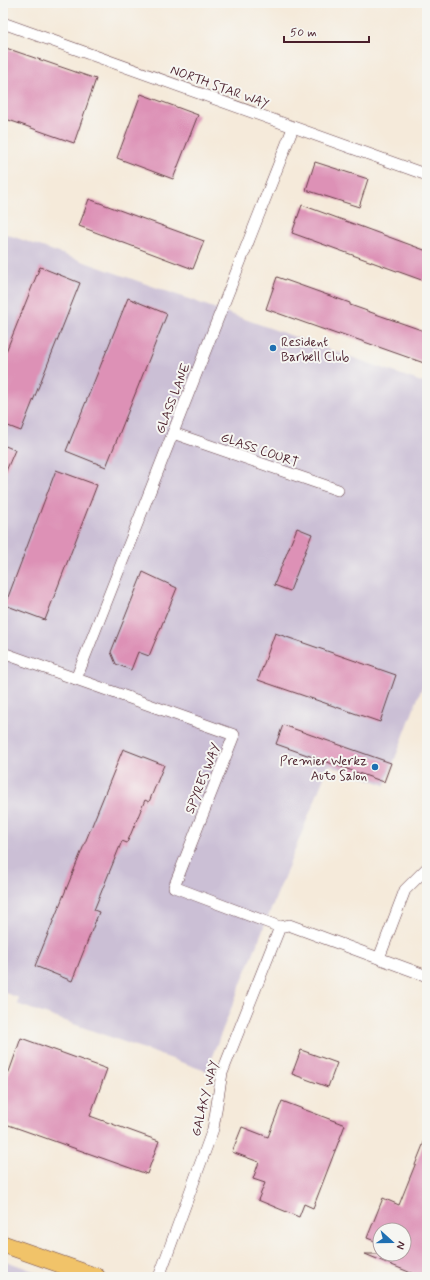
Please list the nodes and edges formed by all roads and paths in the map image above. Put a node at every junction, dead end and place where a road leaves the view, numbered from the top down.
1 (3, 23) edge
2 (293, 128) junction
3 (427, 175) edge
4 (174, 434) junction
5 (338, 490) dead end
6 (3, 653) edge
7 (76, 679) junction
8 (427, 868) edge
9 (280, 927) junction
10 (379, 958) junction
11 (427, 976) edge
12 (3, 1244) edge
13 (97, 1277) edge
14 (159, 1277) edge

1 - 2 street, NORTH STAR WAY
2 - 3 street, NORTH STAR WAY
2 - 4 street, GLASS LANE
4 - 5 street, GLASS COURT
4 - 7 street, GLASS LANE
6 - 7 street, SPYRES WAY
7 - 9 street, SPYRES WAY
8 - 10 street
9 - 10 street
9 - 14 street, GALAXY WAY
10 - 11 street
12 - 13 main road

